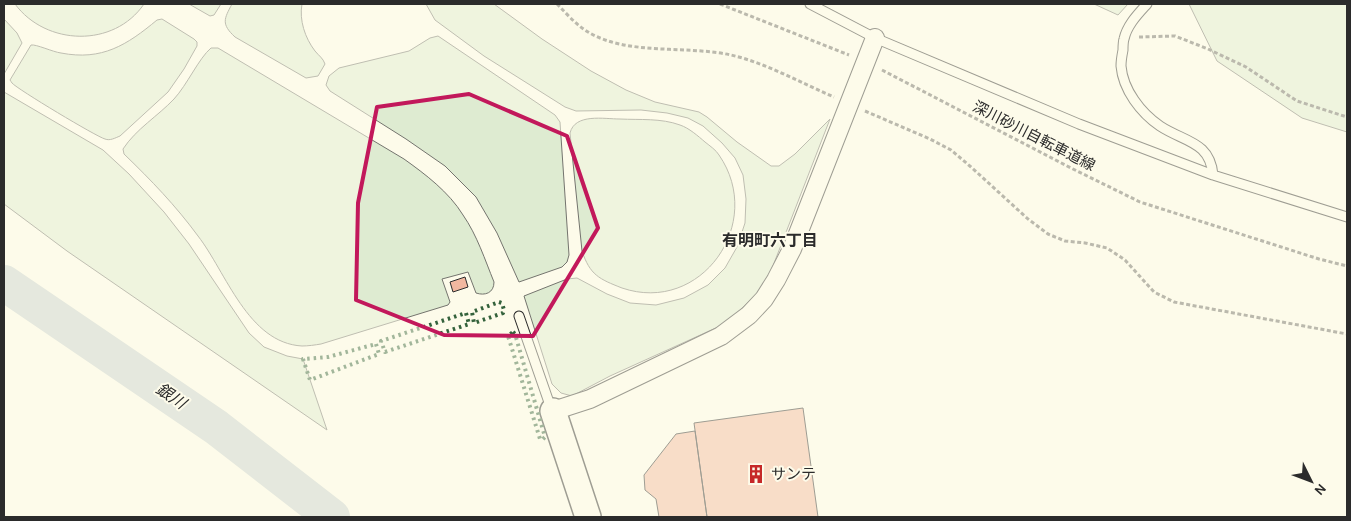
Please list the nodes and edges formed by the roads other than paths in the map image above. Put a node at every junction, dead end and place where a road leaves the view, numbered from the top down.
1 (810, 4) edge
2 (1147, 4) edge
3 (875, 38) junction
4 (1213, 175) junction
5 (1347, 217) edge
6 (519, 316) dead end
7 (553, 412) junction
8 (588, 517) edge

1 - 3 lane
2 - 4 lane
3 - 4 lane
3 - 7 street
4 - 5 lane
6 - 7 lane
7 - 8 street

